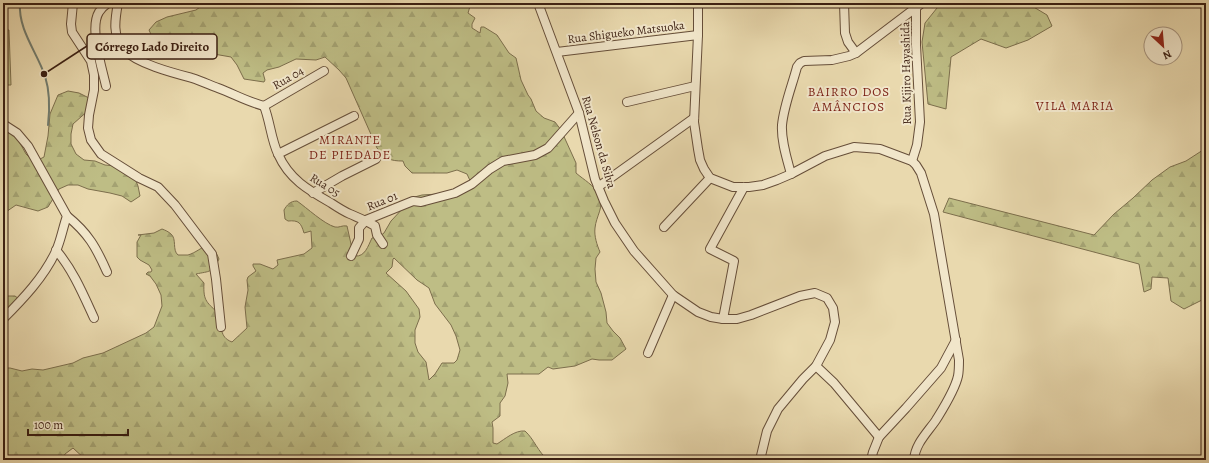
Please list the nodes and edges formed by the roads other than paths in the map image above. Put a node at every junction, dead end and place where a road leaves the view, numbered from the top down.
1 (73, 3) edge
2 (108, 3) edge
3 (118, 3) edge
4 (538, 3) edge
5 (698, 3) edge
6 (844, 3) edge
7 (919, 5) edge
8 (698, 36) junction
9 (556, 52) junction
10 (856, 53) junction
11 (324, 71) dead end
12 (106, 86) dead end
13 (695, 86) junction
14 (627, 102) dead end
15 (264, 106) junction
16 (579, 112) junction
17 (354, 116) dead end
18 (694, 118) junction
19 (3, 124) edge
20 (278, 154) junction
21 (376, 159) dead end
22 (912, 161) junction
23 (791, 174) junction
24 (710, 178) junction
25 (598, 187) junction
26 (744, 187) junction
27 (313, 193) junction
28 (67, 216) junction
29 (366, 220) junction
30 (664, 227) dead end
31 (383, 244) dead end
32 (56, 250) junction
33 (351, 256) dead end
34 (106, 272) dead end
35 (673, 295) junction
36 (94, 318) dead end
37 (3, 319) edge
38 (723, 319) junction
39 (220, 327) dead end
40 (956, 340) junction
41 (648, 353) dead end
42 (816, 366) junction
43 (879, 437) junction
44 (760, 460) edge
45 (871, 460) edge
46 (914, 460) edge

1 - 39 street
2 - 12 street
3 - 15 street
4 - 9 street, Rua Nelson da Silva
5 - 8 street
6 - 10 street
7 - 10 street
7 - 22 street, Rua Kijiro Hayashida
8 - 9 street, Rua Shigueko Matsuoka
8 - 13 street
9 - 16 street, Rua Nelson da Silva
10 - 23 street
11 - 15 street, Rua 04
13 - 14 street
13 - 18 street
15 - 20 street, Rua 05
16 - 25 street, Rua Nelson da Silva
16 - 29 street, Rua 01
17 - 20 street
18 - 24 street
18 - 25 street
19 - 28 street
20 - 27 street, Rua 05
21 - 27 street
22 - 23 street
22 - 40 street
23 - 26 street
24 - 26 street
24 - 30 street
25 - 35 street, Rua Nelson da Silva
26 - 38 street
27 - 29 street, Rua 05
28 - 32 street
28 - 34 street
29 - 31 street
29 - 33 street, Rua 01
32 - 36 street
32 - 37 street
35 - 38 street, Rua Nelson da Silva
35 - 41 street
38 - 42 street, Rua Nelson da Silva
40 - 43 street
40 - 46 street
42 - 43 street
42 - 44 street, Rua Nelson da Silva
43 - 45 street

